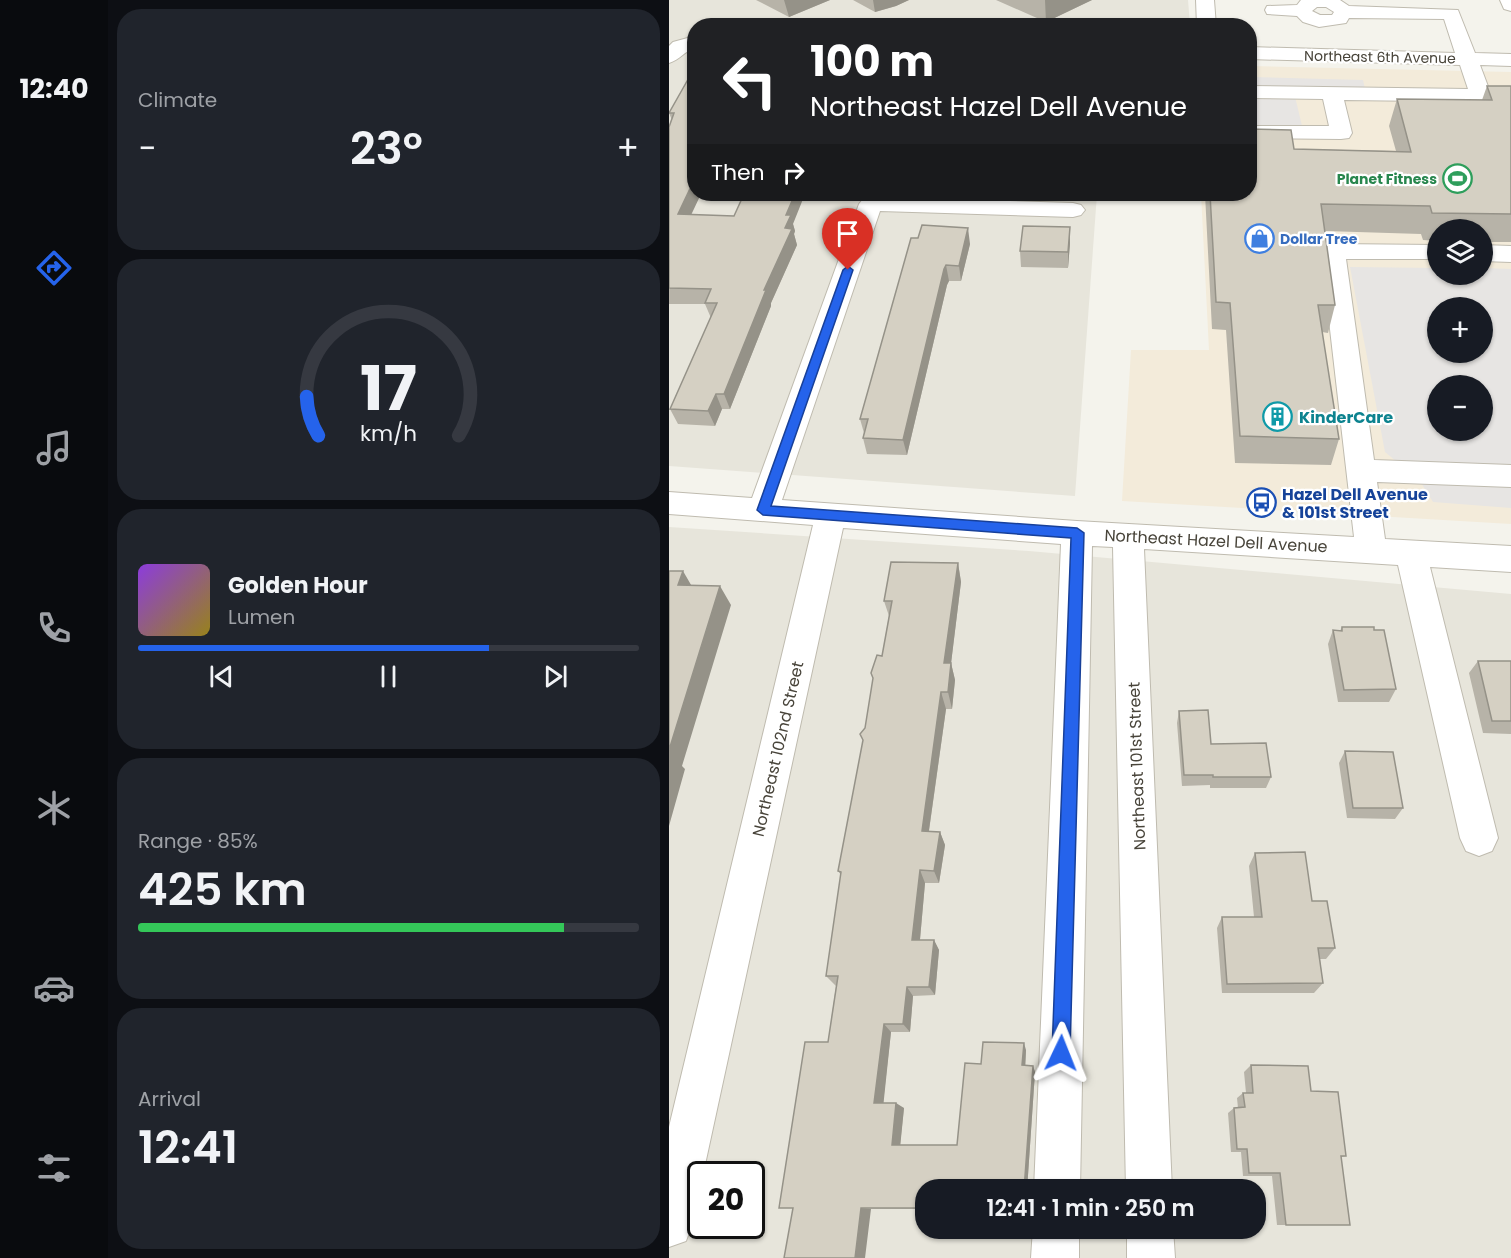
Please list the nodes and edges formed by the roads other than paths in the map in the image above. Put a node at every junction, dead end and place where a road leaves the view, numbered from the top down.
1 (1205, 0) edge
2 (1509, 0) edge
3 (1511, 5) edge
4 (1274, 10) dead end
5 (1302, 11) junction
6 (1344, 12) junction
7 (1206, 18) edge
8 (1325, 21) junction
9 (687, 44) edge
10 (1257, 53) edge
11 (1333, 56) junction
12 (669, 57) edge
13 (1467, 59) junction
14 (1511, 60) edge
15 (1257, 92) edge
16 (1332, 93) junction
17 (1481, 96) junction
18 (1511, 96) edge
19 (1257, 132) edge
20 (1073, 210) dead end
21 (1427, 252) edge
22 (1493, 253) edge
23 (1511, 254) edge
24 (1361, 470) junction
25 (1511, 476) edge
26 (669, 503) edge
27 (763, 510) junction
28 (831, 515) junction
29 (1077, 533) junction
30 (1128, 536) junction
31 (1371, 550) junction
32 (1411, 553) junction
33 (1511, 559) edge
34 (1479, 838) dead end
35 (1057, 1179) edge
36 (1149, 1179) edge
37 (669, 1224) edge
38 (1056, 1239) edge
39 (1150, 1239) edge
40 (1055, 1258) edge
41 (1151, 1258) edge

1 - 7 street
2 - 3 street
4 - 5 street
5 - 6 street
5 - 8 street
6 - 8 street
6 - 13 street
8 - 11 street
9 - 12 street
10 - 11 street, Northeast 6th Avenue
11 - 13 street, Northeast 6th Avenue
13 - 14 street, Northeast 6th Avenue
13 - 17 street
15 - 16 street
16 - 17 street
16 - 19 street
17 - 18 street
20 - 27 street
21 - 24 street
22 - 23 street
24 - 25 street
24 - 31 street
26 - 27 street, Northeast Hazel Dell Avenue
27 - 28 street, Northeast Hazel Dell Avenue
28 - 29 street, Northeast Hazel Dell Avenue
28 - 37 street, Northeast 102nd Street
29 - 30 street, Northeast Hazel Dell Avenue
29 - 35 street
30 - 31 street, Northeast Hazel Dell Avenue
30 - 36 street, Northeast 101st Street
31 - 32 street, Northeast Hazel Dell Avenue
32 - 33 street, Northeast Hazel Dell Avenue
32 - 34 street
38 - 40 street
39 - 41 street

